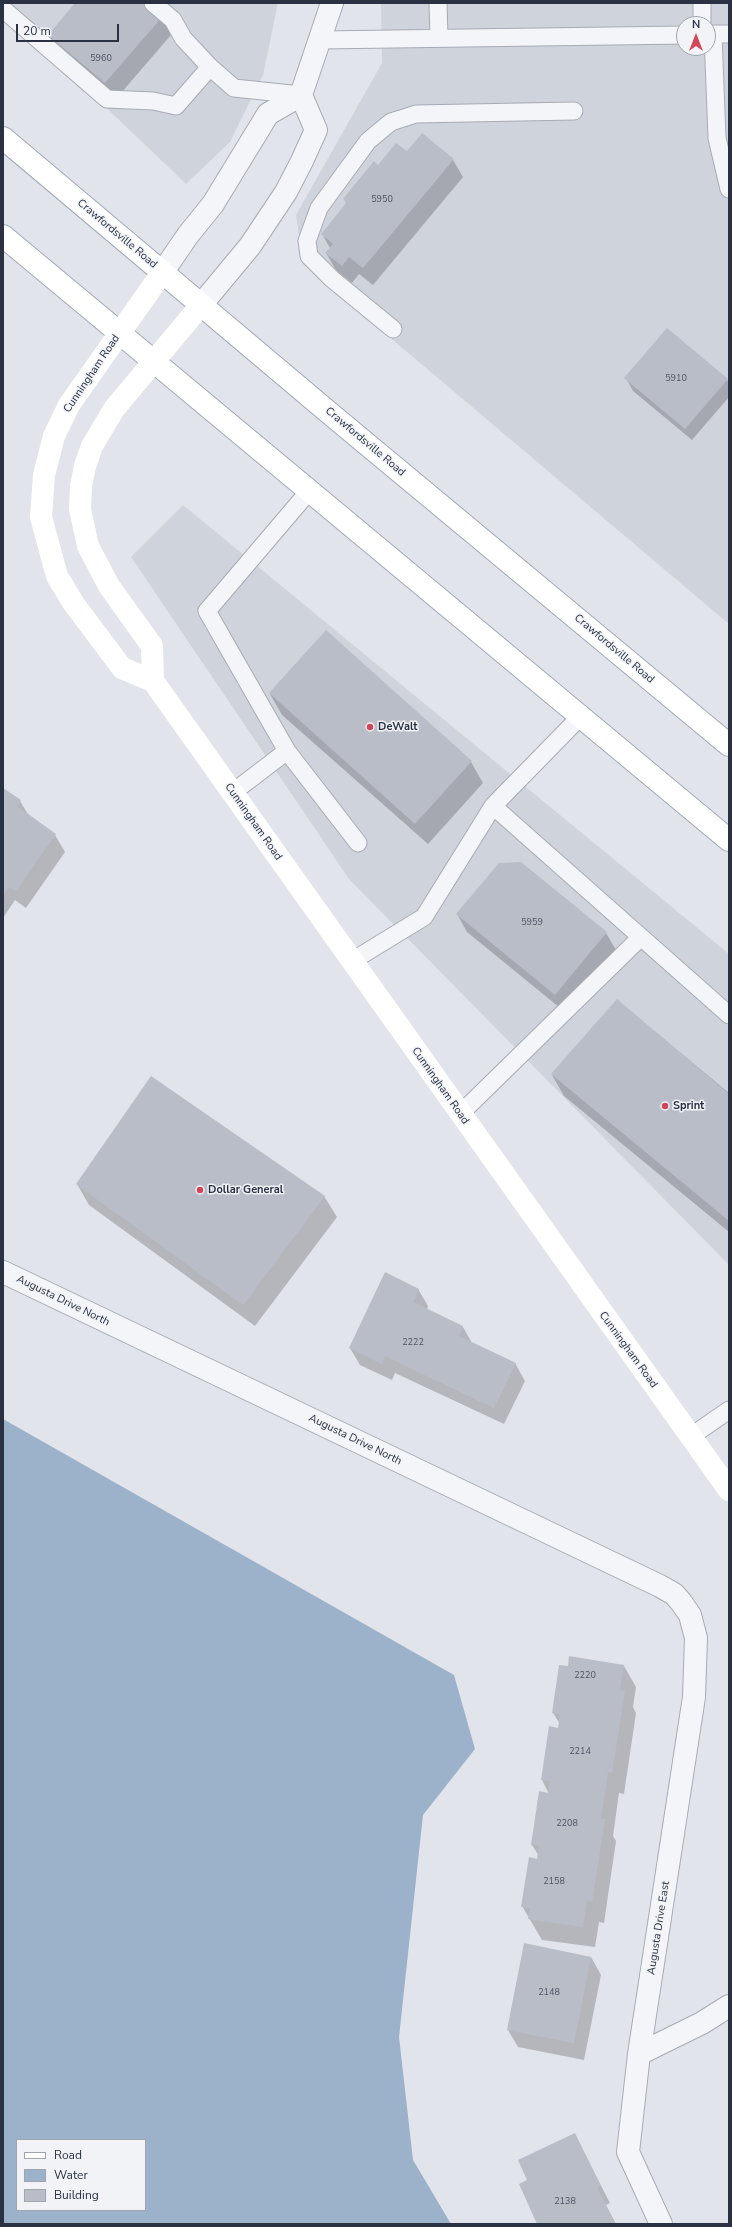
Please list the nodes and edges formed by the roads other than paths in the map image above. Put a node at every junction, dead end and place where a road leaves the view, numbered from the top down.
1 (153, 3) edge
2 (332, 3) edge
3 (438, 3) edge
4 (702, 3) edge
5 (3, 9) edge
6 (707, 16) edge
7 (676, 35) edge
8 (438, 38) junction
9 (321, 40) junction
10 (714, 56) edge
11 (210, 67) junction
12 (301, 95) junction
13 (574, 111) dead end
14 (3, 138) edge
15 (729, 189) edge
16 (3, 236) edge
17 (162, 273) junction
18 (201, 305) junction
19 (393, 329) dead end
20 (120, 332) junction
21 (154, 362) junction
22 (310, 490) junction
23 (153, 681) junction
24 (581, 716) junction
25 (729, 745) edge
26 (287, 751) junction
27 (232, 793) junction
28 (493, 806) junction
29 (729, 840) edge
30 (358, 843) dead end
31 (641, 937) junction
32 (352, 961) junction
33 (729, 1015) edge
34 (460, 1114) junction
35 (3, 1272) edge
36 (729, 1410) edge
37 (690, 1437) junction
38 (729, 1490) edge
39 (694, 1625) joint
40 (729, 2006) edge
41 (640, 2054) junction
42 (661, 2224) edge

1 - 11 lane
2 - 9 street
3 - 8 lane
4 - 6 lane
5 - 11 lane
7 - 8 lane
8 - 9 lane
9 - 12 street
10 - 15 lane
11 - 12 lane
12 - 17 street
12 - 18 street
13 - 19 lane
14 - 17 street, Crawfordsville Road
16 - 20 street
17 - 18 street, Crawfordsville Road
17 - 20 street, Cunningham Road
18 - 21 street
18 - 25 street, Crawfordsville Road
20 - 21 street
20 - 23 street, Cunningham Road
21 - 22 street
21 - 23 street
22 - 24 street
22 - 26 lane
23 - 27 street, Cunningham Road
24 - 28 lane
24 - 29 street
26 - 27 lane
26 - 30 lane
27 - 32 street, Cunningham Road
28 - 31 lane
28 - 32 lane
31 - 33 lane
31 - 34 lane
32 - 34 street, Cunningham Road
34 - 37 street, Cunningham Road
35 - 39 street, Augusta Drive North
36 - 37 lane
37 - 38 street, Cunningham Road
39 - 41 street, Augusta Drive East
40 - 41 street
41 - 42 street, Augusta Drive East

